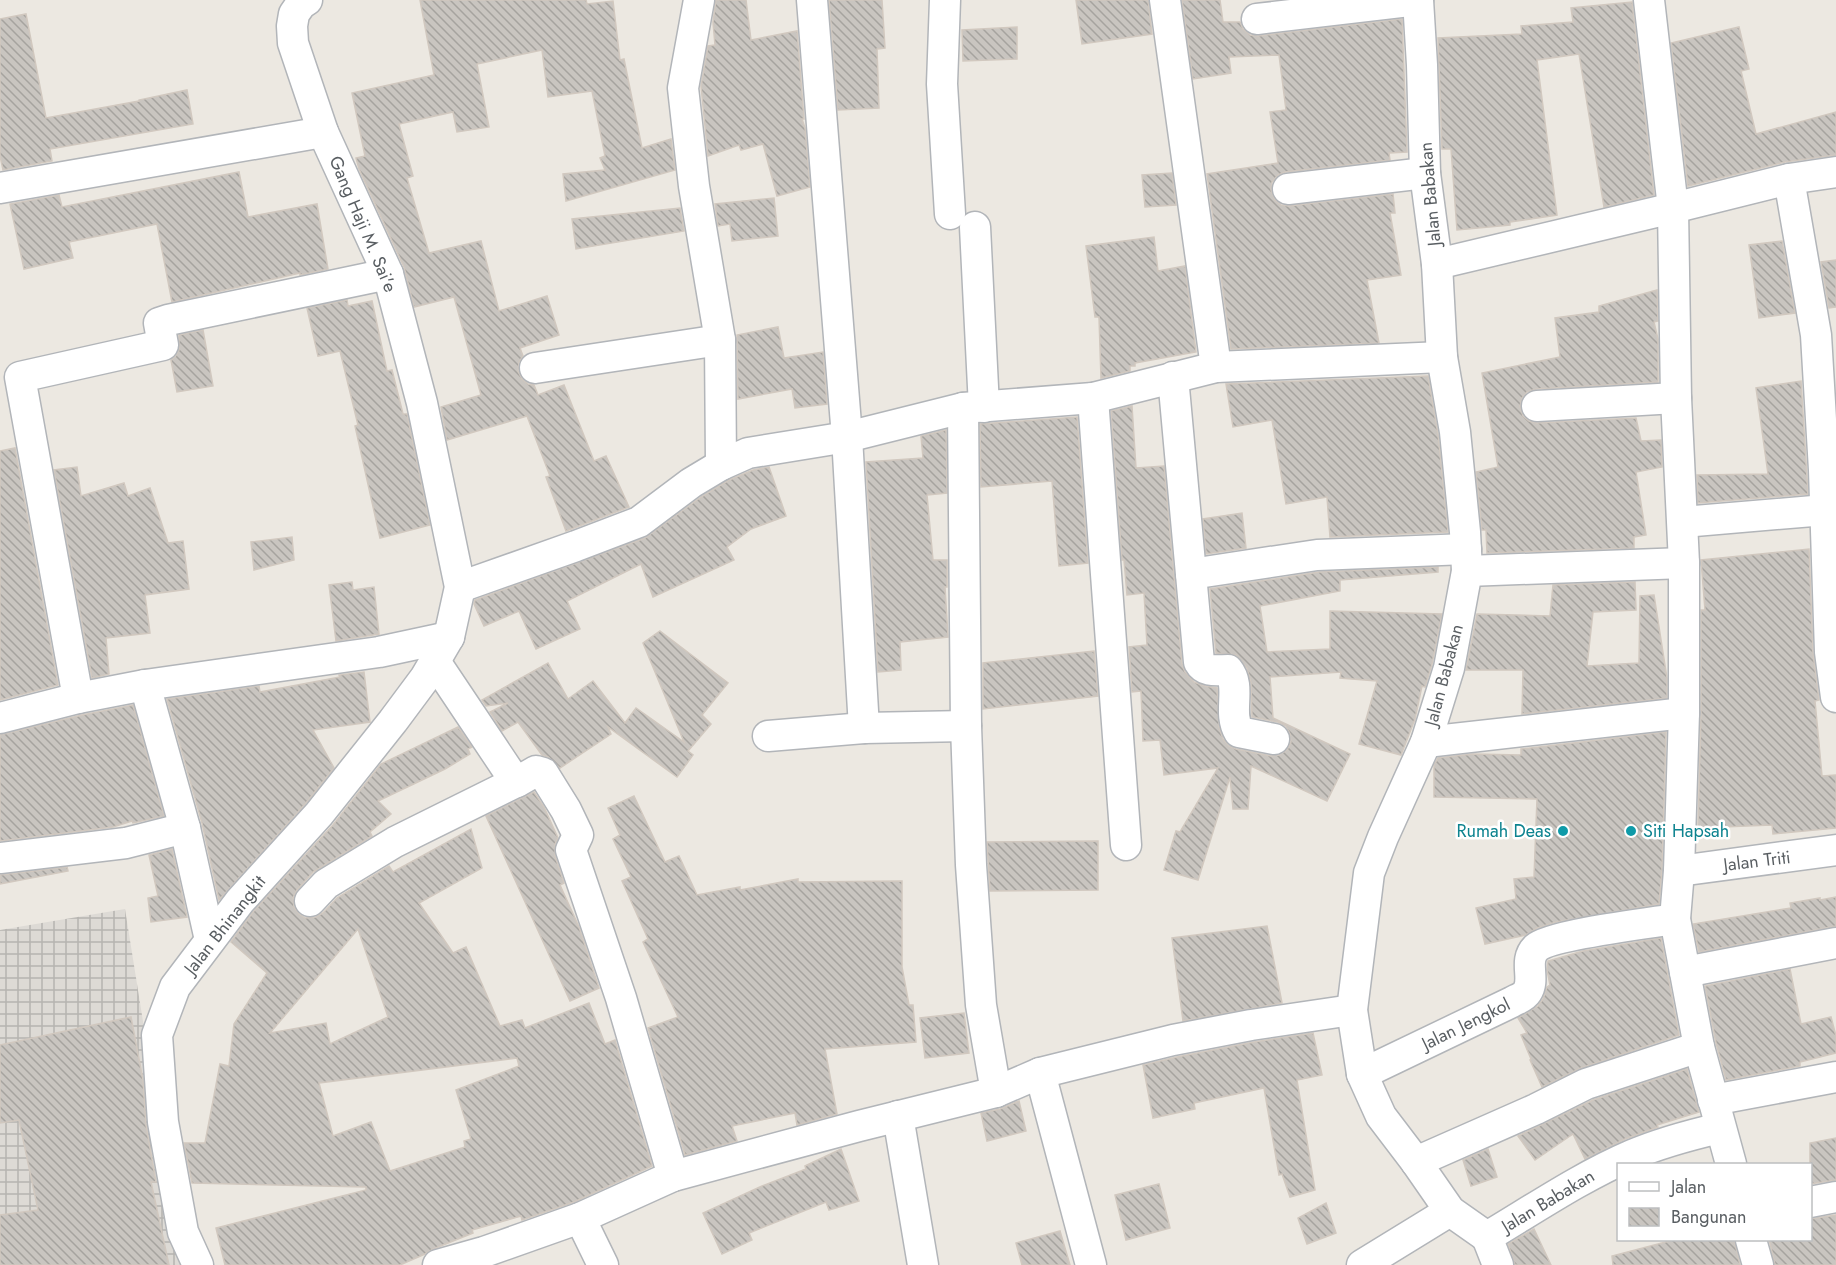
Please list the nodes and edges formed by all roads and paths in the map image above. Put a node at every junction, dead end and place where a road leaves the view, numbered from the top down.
1 (307, 0) edge
2 (699, 0) edge
3 (812, 0) edge
4 (945, 0) edge
5 (1165, 0) edge
6 (1418, 0) edge
7 (1649, 0) edge
8 (1257, 19) dead end
9 (323, 132) junction
10 (1836, 171) edge
11 (1425, 173) junction
12 (1789, 179) junction
13 (0, 188) edge
14 (1288, 189) dead end
15 (1673, 208) junction
16 (1437, 264) junction
17 (388, 274) junction
18 (1826, 333) edge
19 (720, 340) junction
20 (1442, 357) junction
21 (1216, 367) junction
22 (535, 368) dead end
23 (1173, 377) junction
24 (1093, 398) junction
25 (1676, 398) junction
26 (1537, 405) dead end
27 (974, 408) junction
28 (847, 437) junction
29 (722, 465) junction
30 (1830, 469) edge
31 (1825, 510) junction
32 (1683, 522) junction
33 (1831, 549) edge
34 (1466, 560) junction
35 (1684, 563) junction
36 (1191, 574) junction
37 (460, 587) junction
38 (442, 648) junction
39 (1833, 652) edge
40 (145, 685) junction
41 (1836, 697) edge
42 (78, 698) junction
43 (1684, 713) junction
44 (0, 718) edge
45 (966, 726) junction
46 (864, 728) junction
47 (768, 736) dead end
48 (1274, 738) dead end
49 (1426, 742) junction
50 (516, 782) junction
51 (185, 828) junction
52 (1126, 845) dead end
53 (1836, 850) edge
54 (0, 858) edge
55 (1679, 872) junction
56 (310, 901) dead end
57 (1675, 919) junction
58 (210, 940) junction
59 (1836, 943) edge
60 (1685, 972) junction
61 (1352, 1010) junction
62 (1699, 1047) junction
63 (1040, 1073) junction
64 (1362, 1074) junction
65 (1836, 1077) edge
66 (996, 1092) junction
67 (1717, 1114) junction
68 (898, 1116) junction
69 (1416, 1162) junction
70 (1731, 1163) edge
71 (672, 1176) junction
72 (1836, 1197) edge
73 (1812, 1202) edge
74 (1450, 1211) junction
75 (580, 1218) junction
76 (1487, 1237) junction
77 (1752, 1241) edge
78 (487, 1258) edge
79 (198, 1265) edge
80 (438, 1265) edge
81 (603, 1265) edge
82 (923, 1265) edge
83 (1090, 1265) edge
84 (1362, 1265) edge
85 (1498, 1265) edge
86 (1758, 1265) edge

1 - 9 street, Gang Haji M. Sai'e
2 - 19 street
3 - 28 street
4 - 27 street
5 - 21 street
6 - 8 street
6 - 11 street, Jalan Babakan
7 - 15 street
9 - 13 street
9 - 17 street, Gang Haji M. Sai'e
10 - 12 street
11 - 14 street
11 - 16 street, Jalan Babakan
12 - 15 street
12 - 18 street
15 - 16 street
15 - 25 street
16 - 20 street, Jalan Babakan
17 - 37 street, Gang Haji M. Sai'e
17 - 42 street
18 - 30 street
19 - 22 street
19 - 29 street
20 - 21 street
20 - 34 street, Jalan Babakan
21 - 23 street
23 - 24 street
23 - 36 street
24 - 27 street
24 - 52 street
25 - 26 street
25 - 32 street
27 - 28 street
27 - 45 street
28 - 29 street
28 - 46 street
29 - 37 street
30 - 31 street
31 - 32 street
31 - 33 street
32 - 35 street
33 - 39 street
34 - 35 street
34 - 36 street
34 - 49 street, Jalan Babakan
35 - 43 street
36 - 48 street
37 - 38 street, Gang Haji M. Sai'e
38 - 40 street
38 - 50 street
38 - 58 street, Jalan Bhinangkit
39 - 41 street
40 - 42 street
40 - 51 street
42 - 44 street
43 - 49 street
43 - 55 street
45 - 46 street
45 - 66 street
46 - 47 street
49 - 61 street, Jalan Babakan
50 - 56 street
50 - 71 street
51 - 54 street
51 - 58 street
53 - 55 street, Jalan Triti
55 - 57 street
57 - 60 street
57 - 64 street, Jalan Jengkol
58 - 79 street, Jalan Bhinangkit
59 - 60 street
60 - 62 street
61 - 63 street
61 - 64 street, Jalan Babakan
62 - 67 street
62 - 69 street
63 - 66 street
63 - 83 street
64 - 69 street, Jalan Babakan
65 - 67 street, Jalan Babakan
66 - 68 street
67 - 70 street
67 - 76 street, Jalan Babakan
68 - 71 street
68 - 82 street
69 - 74 street, Jalan Babakan
71 - 75 street
72 - 73 street
74 - 76 street, Jalan Babakan
74 - 84 street
75 - 78 street
75 - 81 street
76 - 85 street
77 - 86 street
78 - 80 street

